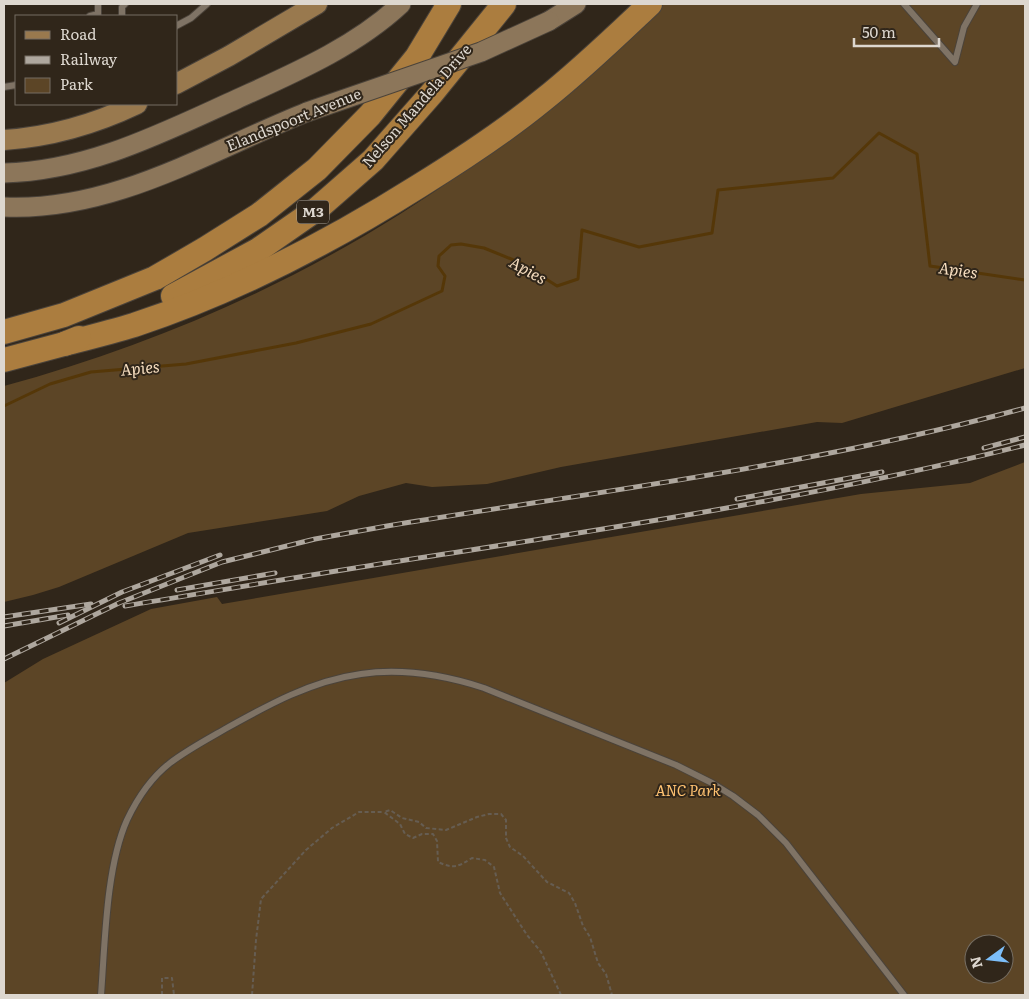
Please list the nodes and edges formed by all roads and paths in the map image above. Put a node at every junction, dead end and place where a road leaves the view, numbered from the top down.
1 (98, 4) edge
2 (207, 4) edge
3 (317, 4) edge
4 (401, 4) edge
5 (449, 4) edge
6 (461, 4) edge
7 (504, 4) edge
8 (576, 4) edge
9 (650, 4) edge
10 (904, 4) edge
11 (976, 4) edge
12 (94, 15) edge
13 (178, 25) edge
14 (417, 57) junction
15 (178, 83) edge
16 (135, 105) edge
17 (4, 140) edge
18 (4, 173) edge
19 (4, 206) edge
20 (4, 332) edge
21 (64, 344) junction
22 (4, 360) edge
23 (384, 812) junction
24 (101, 995) edge
25 (162, 995) edge
26 (174, 995) edge
27 (252, 995) edge
28 (561, 995) edge
29 (612, 995) edge
30 (904, 995) edge

1 - 12 lane
2 - 13 lane
3 - 15 main road
4 - 18 main road
5 - 14 highway, Nelson Mandela Drive / M3
6 - 14 highway
7 - 21 highway, Nelson Mandela Drive / M3
8 - 19 main road, Elandspoort Avenue, bridge
9 - 21 highway
10 - 11 lane
14 - 20 highway, Nelson Mandela Drive / M3
16 - 17 main road
21 - 22 highway, Nelson Mandela Drive / M3
23 - 27 path
23 - 28 path
23 - 29 path
24 - 30 lane
25 - 26 path

